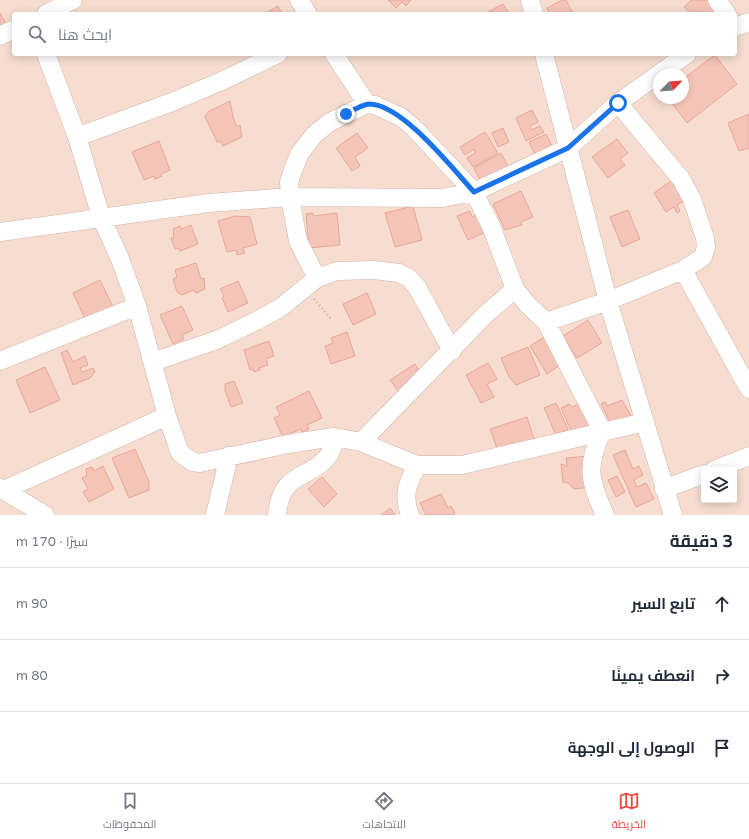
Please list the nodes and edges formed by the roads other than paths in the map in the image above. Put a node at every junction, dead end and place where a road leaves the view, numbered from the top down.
1 (73, 0) edge
2 (299, 0) edge
3 (530, 0) edge
4 (717, 0) edge
5 (50, 12) edge
6 (307, 12) edge
7 (533, 12) edge
8 (727, 12) edge
9 (12, 30) edge
10 (0, 36) edge
11 (47, 56) edge
12 (274, 56) edge
13 (335, 56) edge
14 (545, 56) edge
15 (684, 56) edge
16 (618, 103) junction
17 (367, 104) junction
18 (77, 137) junction
19 (568, 148) junction
20 (474, 192) junction
21 (290, 196) junction
22 (101, 217) junction
23 (0, 232) edge
24 (684, 270) junction
25 (311, 284) junction
26 (515, 289) junction
27 (608, 300) junction
28 (137, 306) junction
29 (546, 322) junction
30 (452, 351) junction
31 (0, 361) edge
32 (153, 362) junction
33 (749, 389) edge
34 (167, 416) junction
35 (645, 422) junction
36 (602, 431) junction
37 (334, 437) junction
38 (361, 442) junction
39 (229, 456) junction
40 (749, 456) edge
41 (417, 464) junction
42 (722, 467) edge
43 (701, 475) edge
44 (2, 489) edge
45 (664, 489) junction
46 (668, 513) edge
47 (45, 515) edge
48 (215, 515) edge
49 (278, 515) edge
50 (410, 515) edge
51 (604, 515) edge

1 - 5 street
2 - 6 street
3 - 7 street
4 - 8 street
9 - 10 street
11 - 18 street
12 - 18 street
13 - 17 street
14 - 19 street
15 - 16 street
16 - 19 street
16 - 24 street
17 - 20 street
17 - 21 street
18 - 22 street
19 - 20 street
19 - 27 street
20 - 21 street
20 - 26 street
21 - 22 street
21 - 25 street
22 - 23 street
22 - 28 street
24 - 27 street
24 - 33 street
25 - 30 street
25 - 32 street
26 - 29 street
26 - 30 street
27 - 29 street
27 - 35 street
28 - 31 street
28 - 32 street
29 - 36 street
30 - 38 street
32 - 34 street
34 - 39 street
34 - 44 street
35 - 36 street
35 - 45 street
36 - 41 street
36 - 51 street
37 - 38 street
37 - 39 street
37 - 49 street
38 - 41 street
39 - 48 street
40 - 42 street
41 - 50 street
43 - 45 street
44 - 47 street
45 - 46 street

